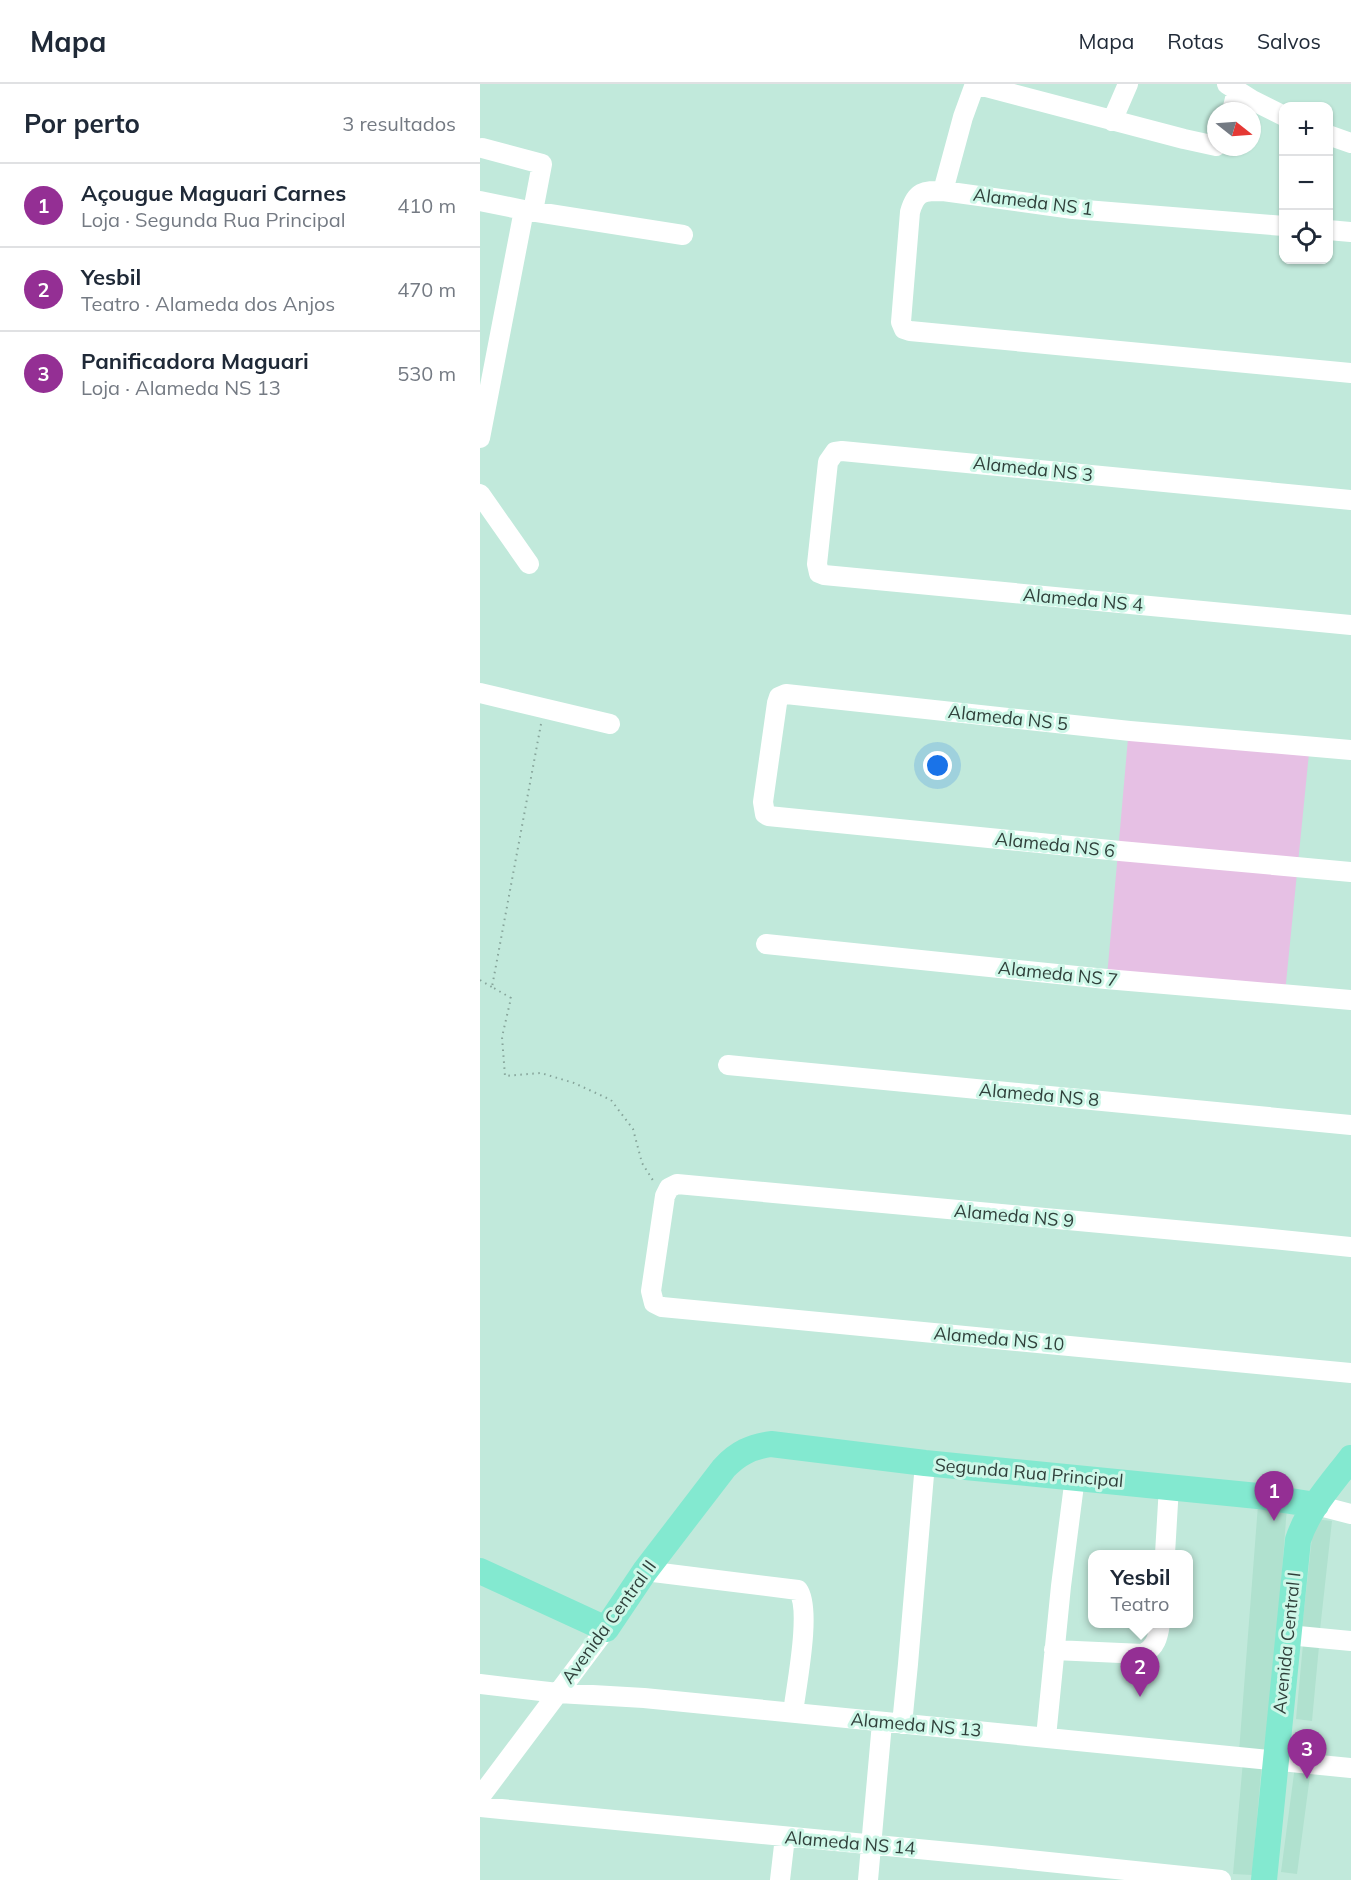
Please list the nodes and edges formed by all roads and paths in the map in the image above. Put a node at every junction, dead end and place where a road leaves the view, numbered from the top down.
1 (975, 84) edge
2 (1128, 84) edge
3 (1232, 87) edge
4 (1279, 114) edge
5 (1112, 121) junction
6 (1333, 136) edge
7 (1351, 143) edge
8 (1207, 144) edge
9 (482, 148) dead end
10 (943, 190) junction
11 (480, 201) edge
12 (528, 211) junction
13 (1279, 226) edge
14 (1333, 230) edge
15 (1351, 232) edge
16 (683, 235) dead end
17 (1351, 373) edge
18 (480, 438) edge
19 (480, 494) edge
20 (1351, 500) edge
21 (529, 564) dead end
22 (818, 569) joint
23 (1351, 625) edge
24 (480, 693) edge
25 (544, 708) junction
26 (610, 724) dead end
27 (1351, 750) edge
28 (763, 810) joint
29 (1351, 872) edge
30 (766, 944) dead end
31 (480, 980) edge
32 (492, 987) junction
33 (1351, 1000) edge
34 (728, 1065) dead end
35 (1351, 1125) edge
36 (664, 1200) junction
37 (1351, 1247) edge
38 (1351, 1372) edge
39 (742, 1452) joint
40 (1351, 1458) edge
41 (925, 1463) junction
42 (1075, 1477) junction
43 (1169, 1486) junction
44 (1316, 1505) junction
45 (1351, 1514) edge
46 (1165, 1550) edge
47 (480, 1571) edge
48 (645, 1571) junction
49 (1159, 1628) edge
50 (606, 1629) junction
51 (1288, 1635) junction
52 (1351, 1641) edge
53 (1054, 1650) junction
54 (480, 1684) edge
55 (558, 1693) junction
56 (793, 1713) junction
57 (892, 1723) junction
58 (1046, 1737) junction
59 (1275, 1760) junction
60 (1351, 1768) edge
61 (480, 1797) edge
62 (480, 1807) edge
63 (785, 1837) junction
64 (872, 1844) junction
65 (780, 1880) edge
66 (868, 1880) edge
67 (1221, 1880) edge
68 (1264, 1880) edge

1 - 5 street
1 - 10 street
2 - 5 street
3 - 4 street
5 - 8 street
6 - 7 street
9 - 12 street
10 - 13 street, Alameda NS 1
10 - 17 street, Alameda NS 1
11 - 12 street
12 - 16 street
12 - 18 street
14 - 15 street
19 - 21 street
20 - 22 street, Alameda NS 3
22 - 23 street, Alameda NS 4
24 - 25 street
25 - 26 street
25 - 32 path
27 - 28 street, Alameda NS 5
28 - 29 street, Alameda NS 6
30 - 33 street, Alameda NS 7
31 - 32 path
32 - 36 path
34 - 35 street, Alameda NS 8
36 - 37 street, Alameda NS 9
36 - 38 street, Alameda NS 10
39 - 41 main road, Segunda Rua Principal
39 - 48 main road, Avenida Central II
40 - 44 main road, Avenida Central I
41 - 42 main road, Segunda Rua Principal
41 - 57 street
42 - 43 main road, Segunda Rua Principal
42 - 53 street
43 - 44 main road, Segunda Rua Principal
43 - 46 street
44 - 45 street
44 - 51 main road, Avenida Central I
47 - 50 main road
48 - 50 main road, Avenida Central II
48 - 56 street
49 - 53 street
50 - 55 street, Avenida Central II
51 - 52 street
51 - 59 main road, Avenida Central I
53 - 58 street
54 - 55 street, Alameda NS 13
55 - 56 street, Alameda NS 13
55 - 61 street, Avenida Central II
56 - 57 street, Alameda NS 13
57 - 58 street, Alameda NS 13
57 - 64 street
58 - 59 street, Alameda NS 13
59 - 60 street, Alameda NS 13
59 - 68 main road, Avenida Central I
62 - 63 street, Alameda NS 14
63 - 64 street, Alameda NS 14
63 - 65 street
64 - 66 street
64 - 67 street, Alameda NS 14

